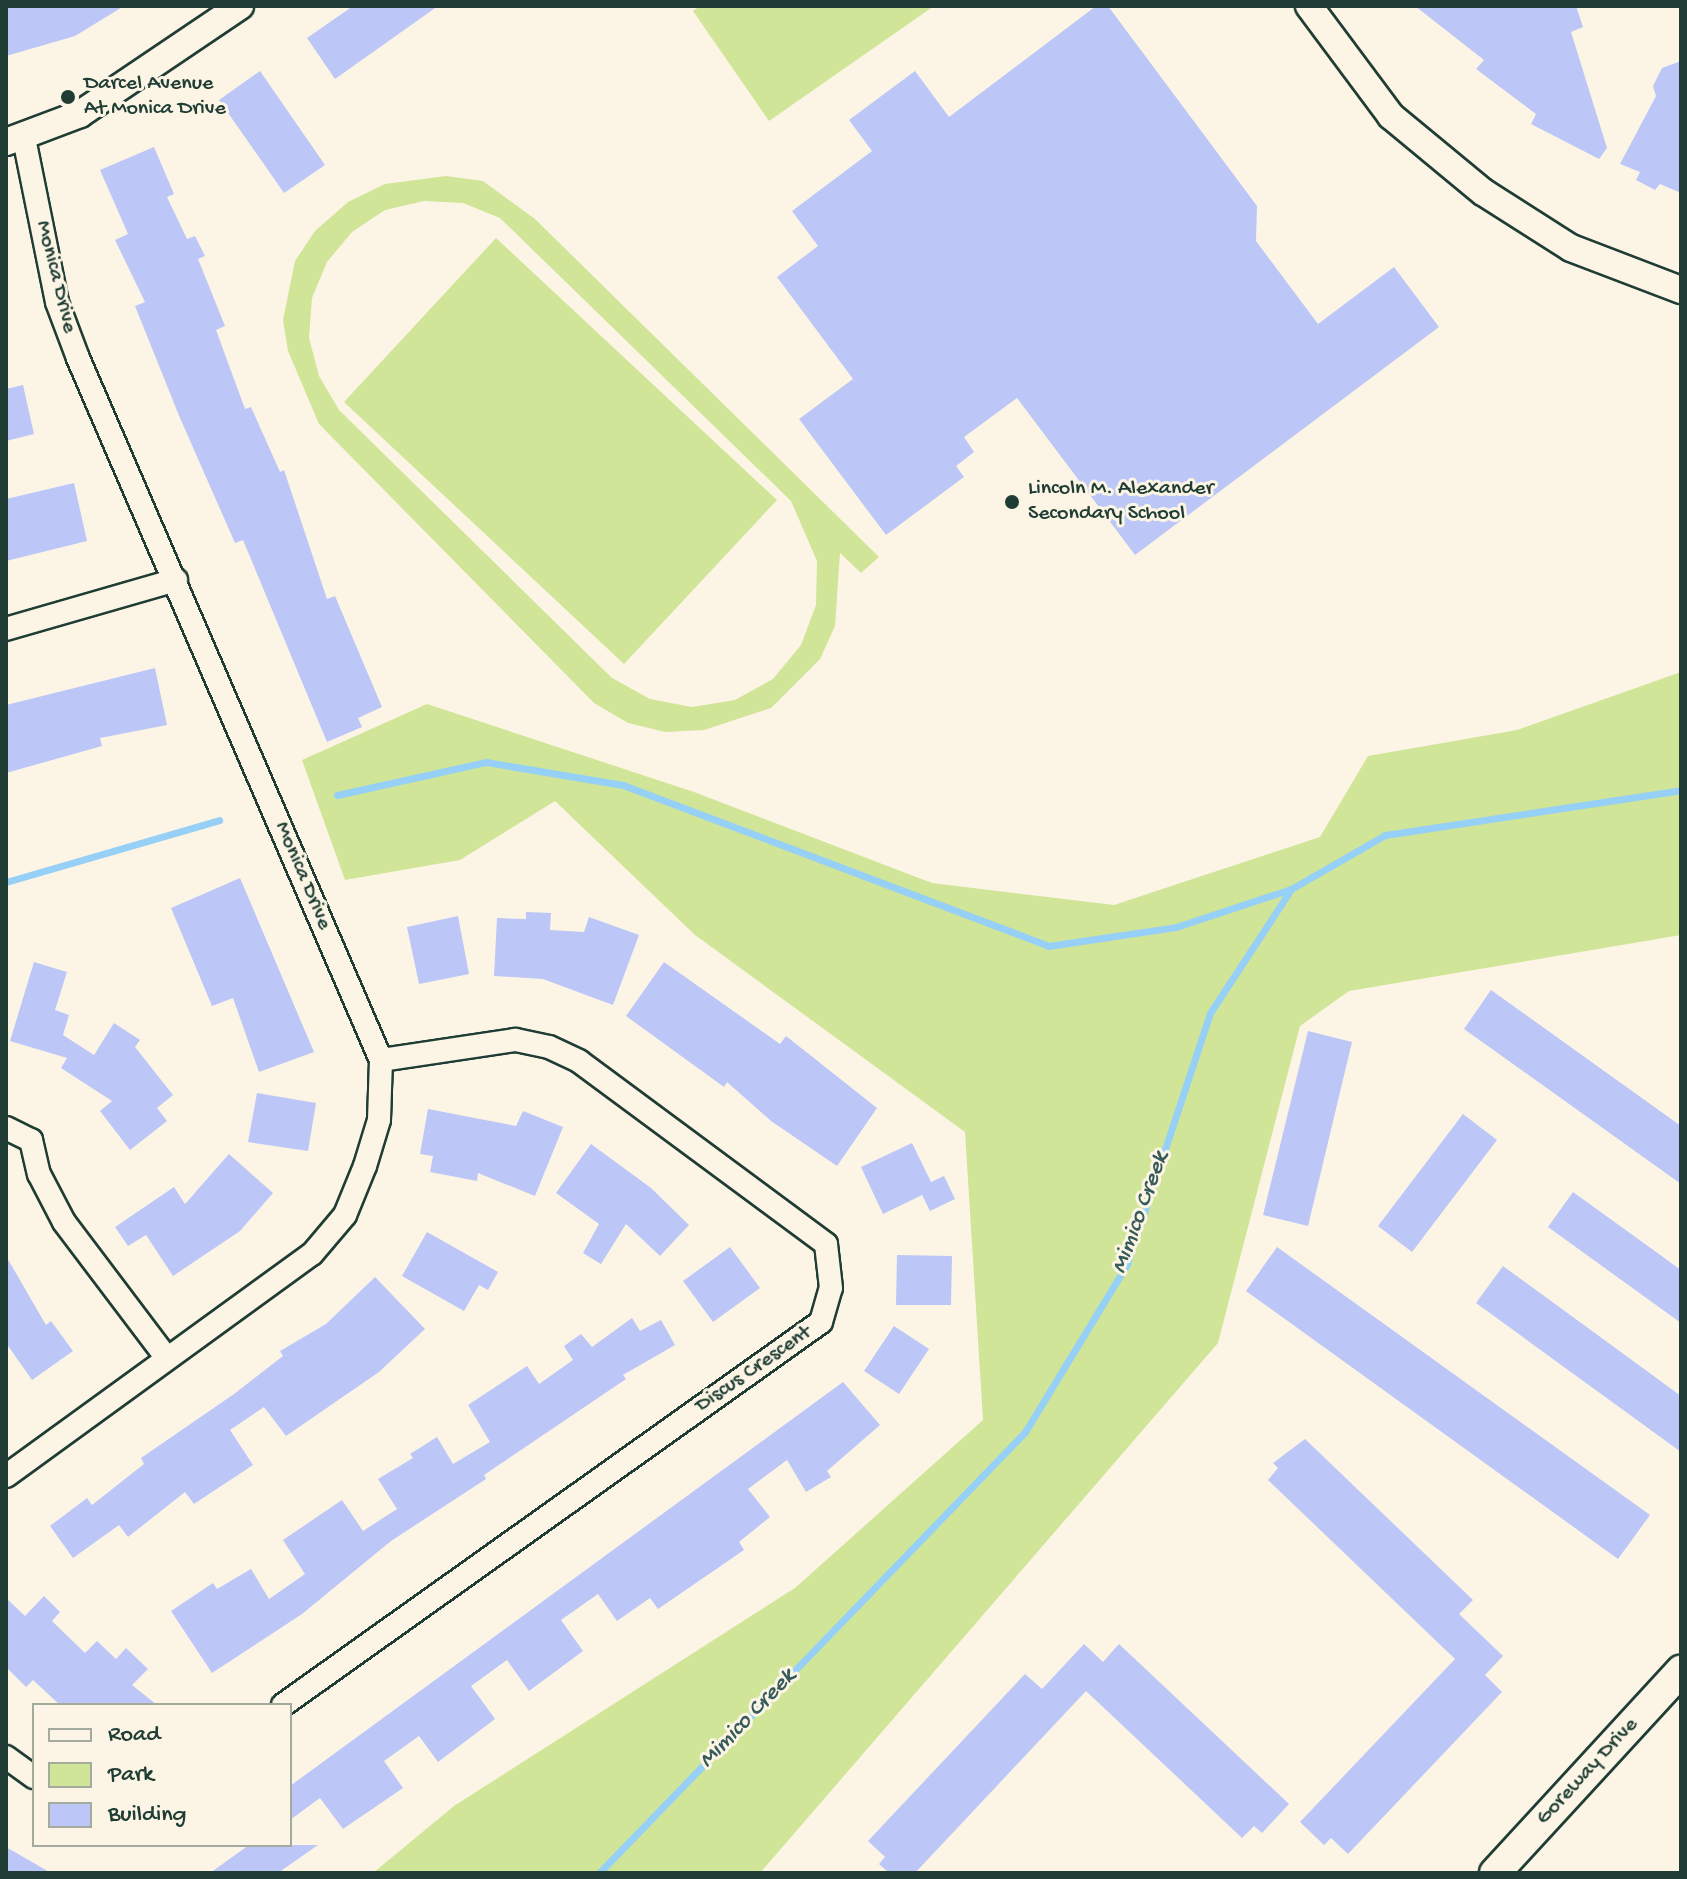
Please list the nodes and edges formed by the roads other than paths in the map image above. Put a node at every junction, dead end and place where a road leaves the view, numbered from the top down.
1 (240, 6) edge
2 (1309, 6) edge
3 (15, 140) edge
4 (1681, 290) edge
5 (176, 580) junction
6 (6, 629) edge
7 (381, 1060) junction
8 (6, 1128) edge
9 (166, 1357) junction
10 (6, 1476) edge
11 (1681, 1671) edge
12 (286, 1703) edge
13 (6, 1757) edge
14 (32, 1776) edge
15 (1495, 1873) edge

1 - 3 street
2 - 4 street
3 - 5 street, Monica Drive
5 - 6 street
5 - 7 street, Monica Drive
7 - 9 street, Monica Drive
7 - 12 street, Discus Crescent
8 - 9 street
9 - 10 street, Monica Drive
11 - 15 main road, Goreway Drive
13 - 14 street

